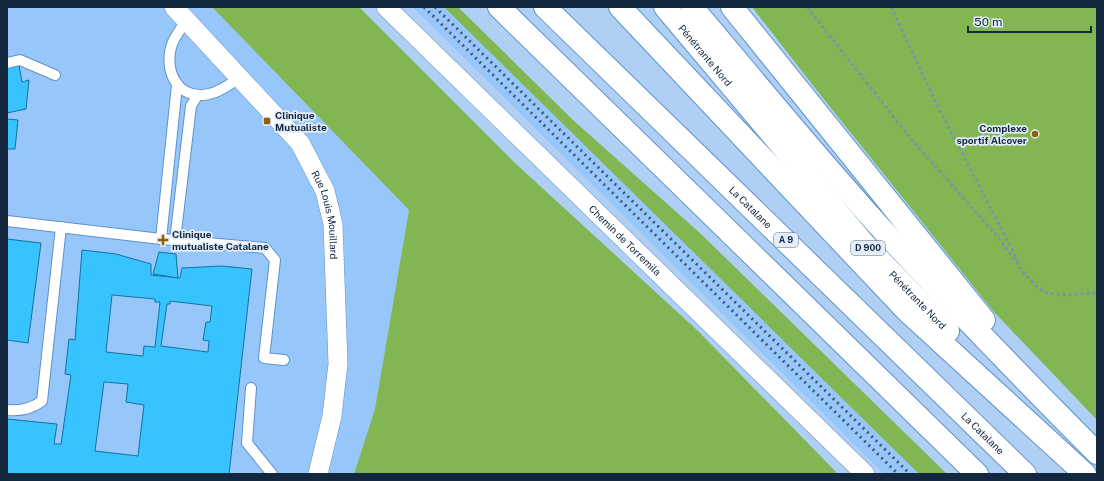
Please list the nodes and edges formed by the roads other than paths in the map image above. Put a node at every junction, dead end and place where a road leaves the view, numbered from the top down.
1 (386, 7) edge
2 (499, 7) edge
3 (545, 7) edge
4 (620, 7) edge
5 (665, 7) edge
6 (692, 7) edge
7 (732, 7) edge
8 (180, 14) edge
9 (7, 63) edge
10 (54, 75) dead end
11 (239, 78) junction
12 (177, 85) junction
13 (197, 96) junction
14 (7, 221) edge
15 (61, 227) junction
16 (161, 239) junction
17 (175, 240) junction
18 (284, 360) dead end
19 (251, 388) dead end
20 (1033, 389) junction
21 (7, 410) edge
22 (1097, 453) edge
23 (272, 474) edge
24 (318, 474) edge
25 (865, 474) edge
26 (977, 474) edge
27 (1025, 474) edge
28 (1085, 474) edge
29 (1088, 474) edge

1 - 25 street, Chemin de Torremila
2 - 26 highway
3 - 27 highway, La Catalane / A 9
4 - 28 highway
5 - 29 highway, Pénétrante Nord / D 900
6 - 20 highway, Pénétrante Nord / D 900
7 - 20 highway
8 - 11 street, Rue Louis Mouillard
8 - 12 lane
9 - 10 lane
11 - 13 lane
11 - 24 street, Rue Louis Mouillard
12 - 13 lane
12 - 16 lane
13 - 17 lane
14 - 15 lane
15 - 16 lane
15 - 21 lane
16 - 17 lane
17 - 18 lane
19 - 23 lane
20 - 22 highway, Pénétrante Nord / D 900

